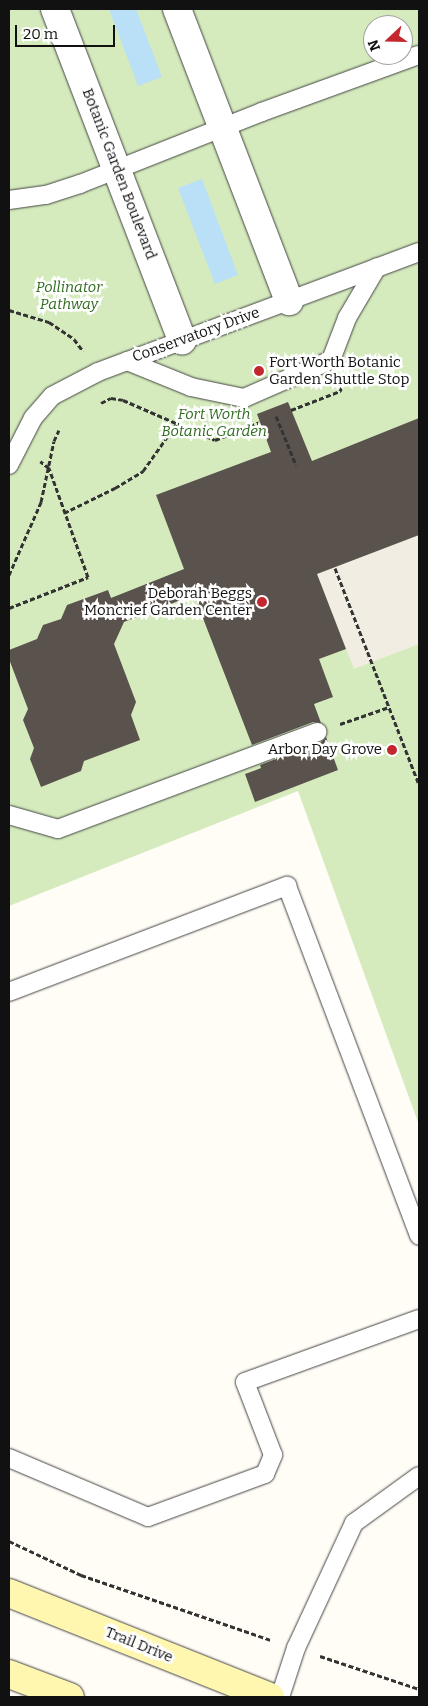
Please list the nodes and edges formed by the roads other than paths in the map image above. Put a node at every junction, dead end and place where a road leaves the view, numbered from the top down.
1 (55, 9) edge
2 (177, 9) edge
3 (419, 55) edge
4 (222, 127) junction
5 (117, 170) junction
6 (9, 200) edge
7 (419, 252) edge
8 (377, 267) junction
9 (290, 300) junction
10 (182, 340) junction
11 (127, 361) junction
12 (9, 465) edge
13 (316, 732) road end
14 (9, 815) edge
15 (9, 992) edge
16 (419, 1236) edge
17 (419, 1319) edge
18 (9, 1458) edge
19 (419, 1476) edge
20 (9, 1593) edge
21 (9, 1674) edge
22 (70, 1697) edge
23 (270, 1697) edge
24 (280, 1697) edge

1 - 5 street, Botanic Garden Boulevard
2 - 4 street
3 - 4 lane
4 - 5 lane
4 - 9 street
5 - 6 lane
5 - 10 street, Botanic Garden Boulevard
7 - 8 lane, Conservatory Drive
8 - 9 lane, Conservatory Drive
8 - 11 lane
9 - 10 lane, Conservatory Drive
10 - 11 lane, Conservatory Drive
11 - 12 lane, Conservatory Drive
13 - 14 lane
15 - 16 lane
17 - 18 lane
19 - 24 lane
20 - 23 street, Trail Drive
21 - 22 street

